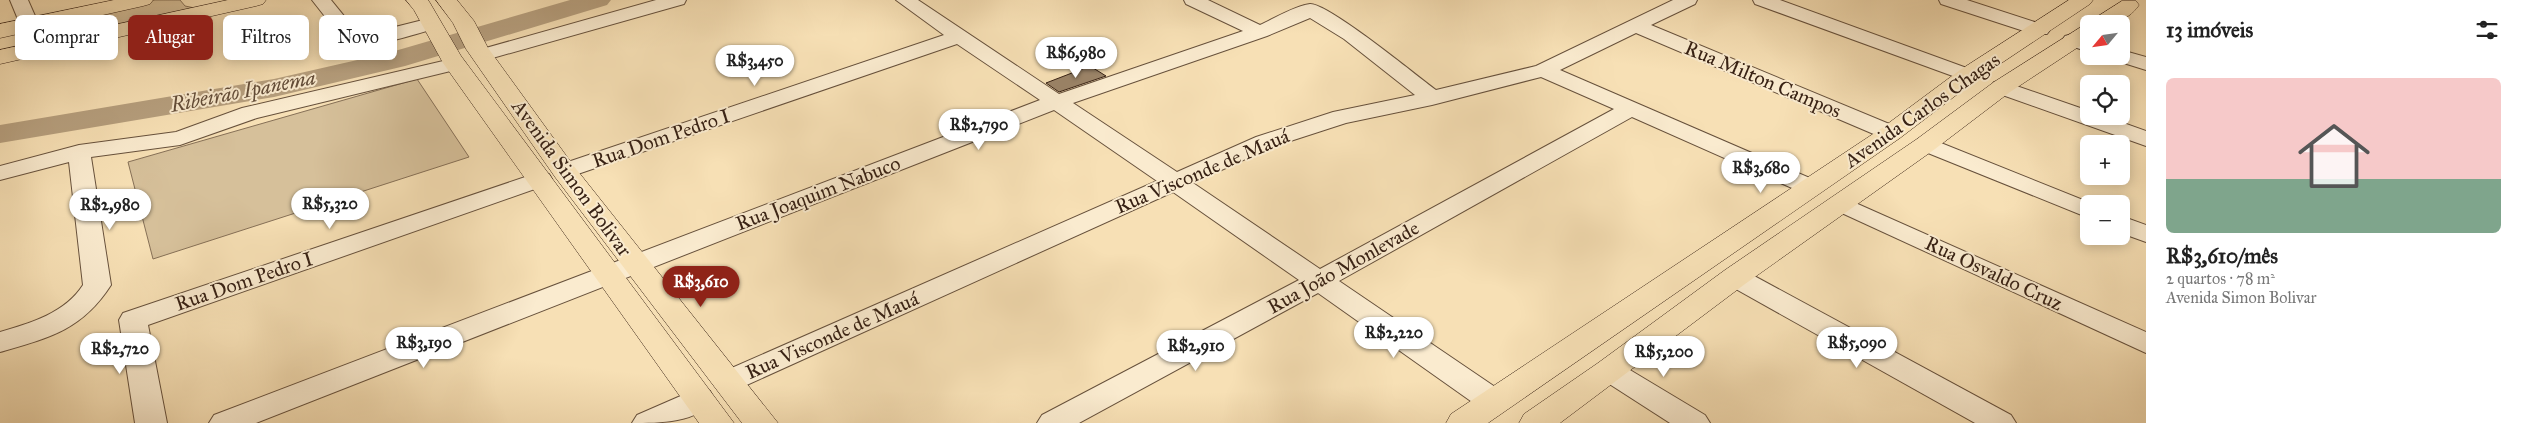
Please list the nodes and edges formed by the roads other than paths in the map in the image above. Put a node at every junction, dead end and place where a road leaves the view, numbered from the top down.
1 (19, 0) edge
2 (143, 0) edge
3 (191, 0) edge
4 (256, 0) edge
5 (321, 0) edge
6 (416, 0) edge
7 (446, 0) edge
8 (677, 0) edge
9 (905, 0) edge
10 (1192, 0) edge
11 (1688, 0) edge
12 (1762, 0) edge
13 (1948, 0) edge
14 (2083, 0) edge
15 (2129, 4) edge
16 (1314, 5) edge
17 (1227, 7) edge
18 (212, 10) junction
19 (25, 15) edge
20 (72, 15) edge
21 (2112, 15) edge
22 (1634, 25) junction
23 (15, 27) edge
24 (432, 27) junction
25 (2040, 30) junction
26 (0, 31) edge
27 (118, 31) edge
28 (1260, 32) junction
29 (958, 37) junction
30 (2080, 41) edge
31 (480, 52) junction
32 (15, 54) edge
33 (0, 57) edge
34 (2130, 59) edge
35 (454, 61) junction
36 (2146, 64) edge
37 (1543, 70) junction
38 (1968, 75) junction
39 (2002, 87) junction
40 (1432, 98) junction
41 (1055, 102) junction
42 (1631, 109) junction
43 (1891, 133) junction
44 (2146, 139) edge
45 (1926, 144) junction
46 (79, 152) junction
47 (0, 173) edge
48 (552, 175) junction
49 (1174, 180) junction
50 (1810, 187) junction
51 (1842, 204) junction
52 (2080, 207) edge
53 (2130, 228) edge
54 (2146, 234) edge
55 (621, 269) junction
56 (1735, 277) junction
57 (1319, 281) junction
58 (0, 342) edge
59 (2146, 343) edge
60 (1610, 371) junction
61 (729, 381) junction
62 (1494, 402) junction
63 (708, 411) edge
64 (151, 423) edge
65 (225, 423) edge
66 (648, 423) edge
67 (761, 423) edge
68 (1053, 423) edge
69 (1464, 423) edge
70 (1536, 423) edge
71 (1694, 423) edge
72 (2000, 423) edge

1 - 19 street
2 - 20 main road
3 - 18 main road
4 - 18 main road
5 - 24 street
6 - 24 main road, Avenida Simon Bolivar
7 - 31 main road, Avenida Simon Bolivar
8 - 31 street
9 - 29 street
10 - 17 street
11 - 22 street, Rua Visconde de Mauá
12 - 38 street
13 - 25 street
14 - 25 main road, Avenida Carlos Chagas
15 - 21 main road
16 - 28 street, Rua Joaquim Nabuco
16 - 40 street
17 - 28 street
18 - 27 main road
22 - 37 street, Rua Visconde de Mauá
22 - 43 street, Rua Milton Campos
23 - 26 main road
24 - 35 main road, Avenida Simon Bolivar
25 - 38 main road, Avenida Carlos Chagas
28 - 41 street, Rua Joaquim Nabuco
29 - 41 street
29 - 48 street, Rua Dom Pedro I
30 - 39 main road, Avenida Carlos Chagas
31 - 48 main road, Avenida Simon Bolivar
32 - 33 main road
34 - 36 street
35 - 46 street
35 - 48 main road, Avenida Simon Bolivar
37 - 40 street, Rua Visconde de Mauá
37 - 42 street
38 - 43 main road, Avenida Carlos Chagas
39 - 44 street
39 - 45 main road, Avenida Carlos Chagas
40 - 49 street, Rua Visconde de Mauá
41 - 49 street
41 - 55 street, Rua Joaquim Nabuco
42 - 50 street
42 - 57 street, Rua João Monlevade
43 - 50 main road, Avenida Carlos Chagas
45 - 51 main road, Avenida Carlos Chagas
45 - 52 street
46 - 47 street
46 - 58 street
48 - 55 main road, Avenida Simon Bolivar
48 - 64 street, Rua Dom Pedro I
49 - 57 street
49 - 61 street, Rua Visconde de Mauá
50 - 62 main road, Avenida Carlos Chagas
51 - 56 main road, Avenida Carlos Chagas
51 - 59 street, Rua Osvaldo Cruz
53 - 54 street
55 - 61 main road, Avenida Simon Bolivar
55 - 63 main road, Avenida Simon Bolivar
55 - 65 street, Rua Joaquim Nabuco
56 - 60 main road, Avenida Carlos Chagas
56 - 72 street
57 - 62 street
57 - 68 street, Rua João Monlevade
60 - 70 main road, Avenida Carlos Chagas
60 - 71 street
61 - 67 main road, Avenida Simon Bolivar
62 - 69 main road, Avenida Carlos Chagas
63 - 66 street

